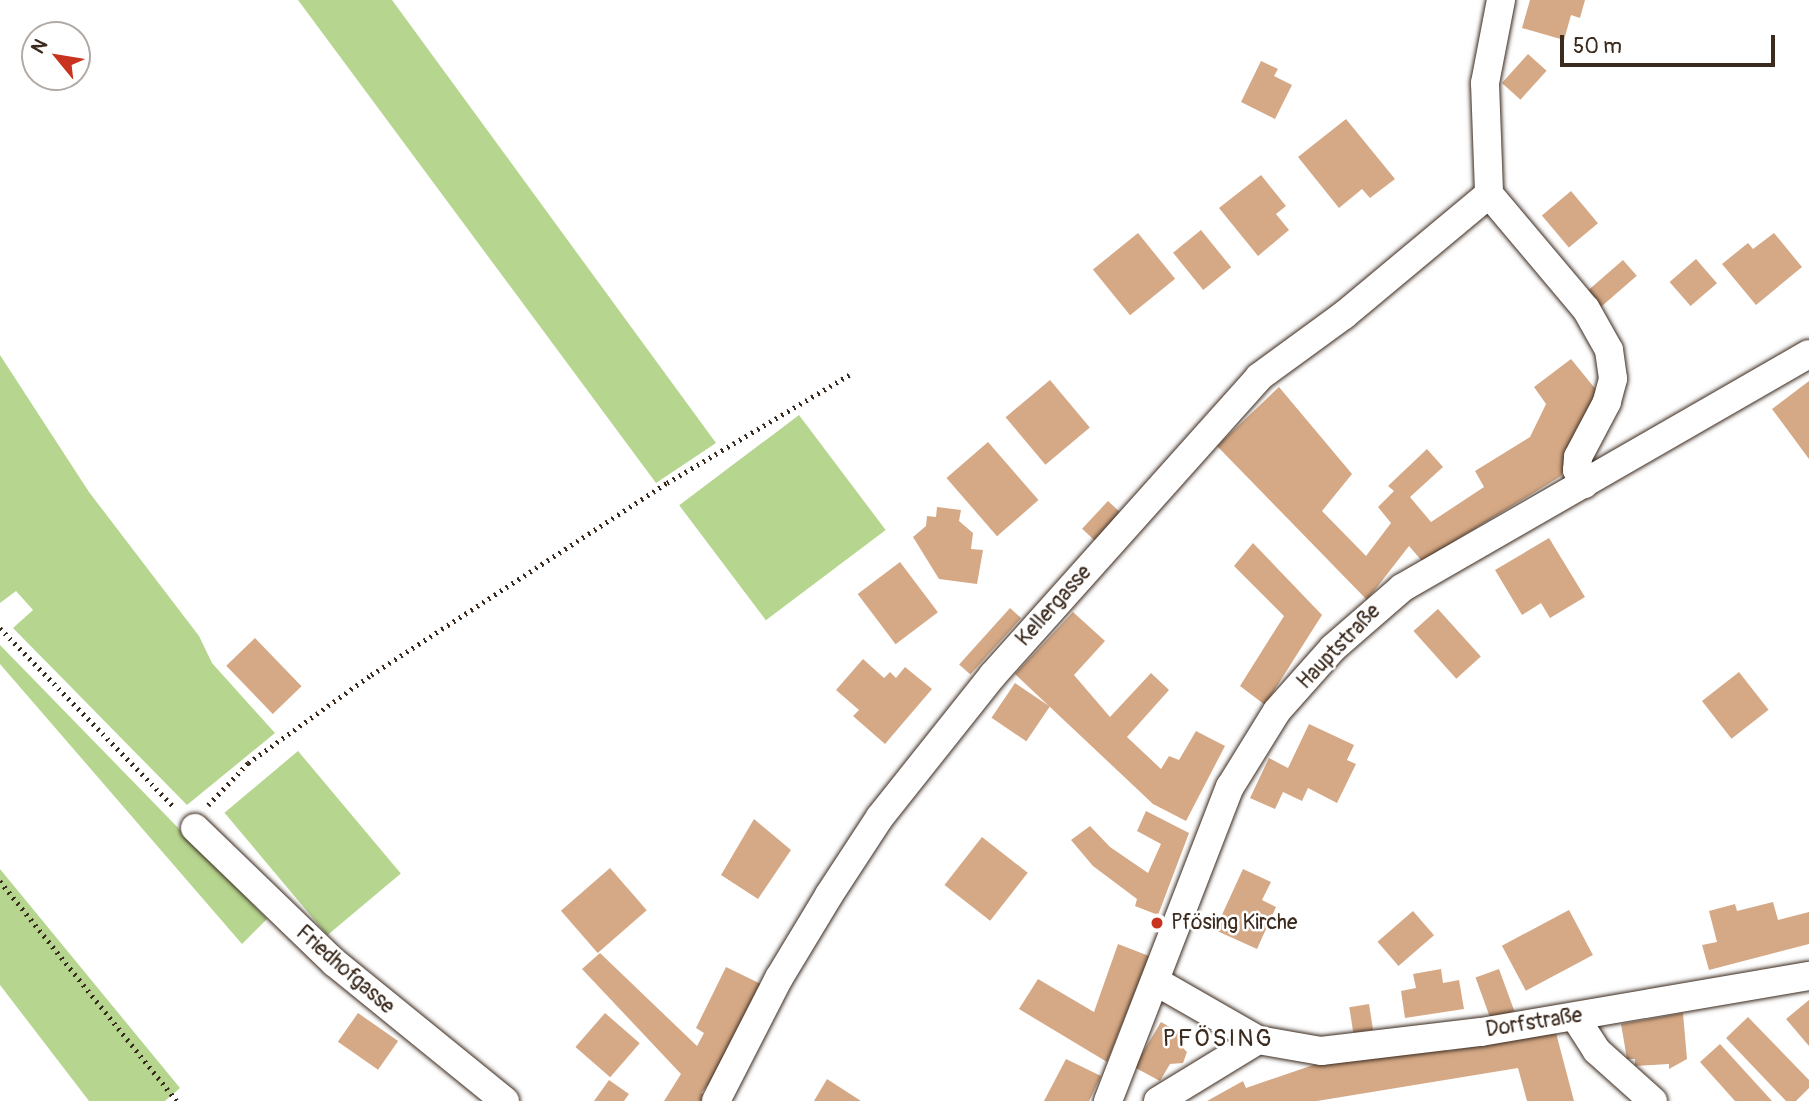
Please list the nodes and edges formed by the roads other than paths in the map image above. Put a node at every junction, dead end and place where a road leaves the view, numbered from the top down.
1 (1501, 0) edge
2 (1489, 194) junction
3 (1809, 354) edge
4 (1584, 484) junction
5 (195, 828) road end
6 (1809, 976) edge
7 (1155, 981) junction
8 (1575, 1017) junction
9 (1258, 1040) junction
10 (505, 1101) edge
11 (716, 1101) edge
12 (1108, 1101) edge
13 (1158, 1101) edge
14 (1653, 1101) edge

1 - 2 street
2 - 4 street
2 - 11 street, Kellergasse
3 - 4 street, Hauptstraße
4 - 7 street, Hauptstraße
5 - 10 street, Friedhofgasse
6 - 8 street, Dorfstraße
7 - 9 street, Dorfstraße
7 - 12 street, Hauptstraße
8 - 9 street, Dorfstraße
8 - 14 street
9 - 13 street

